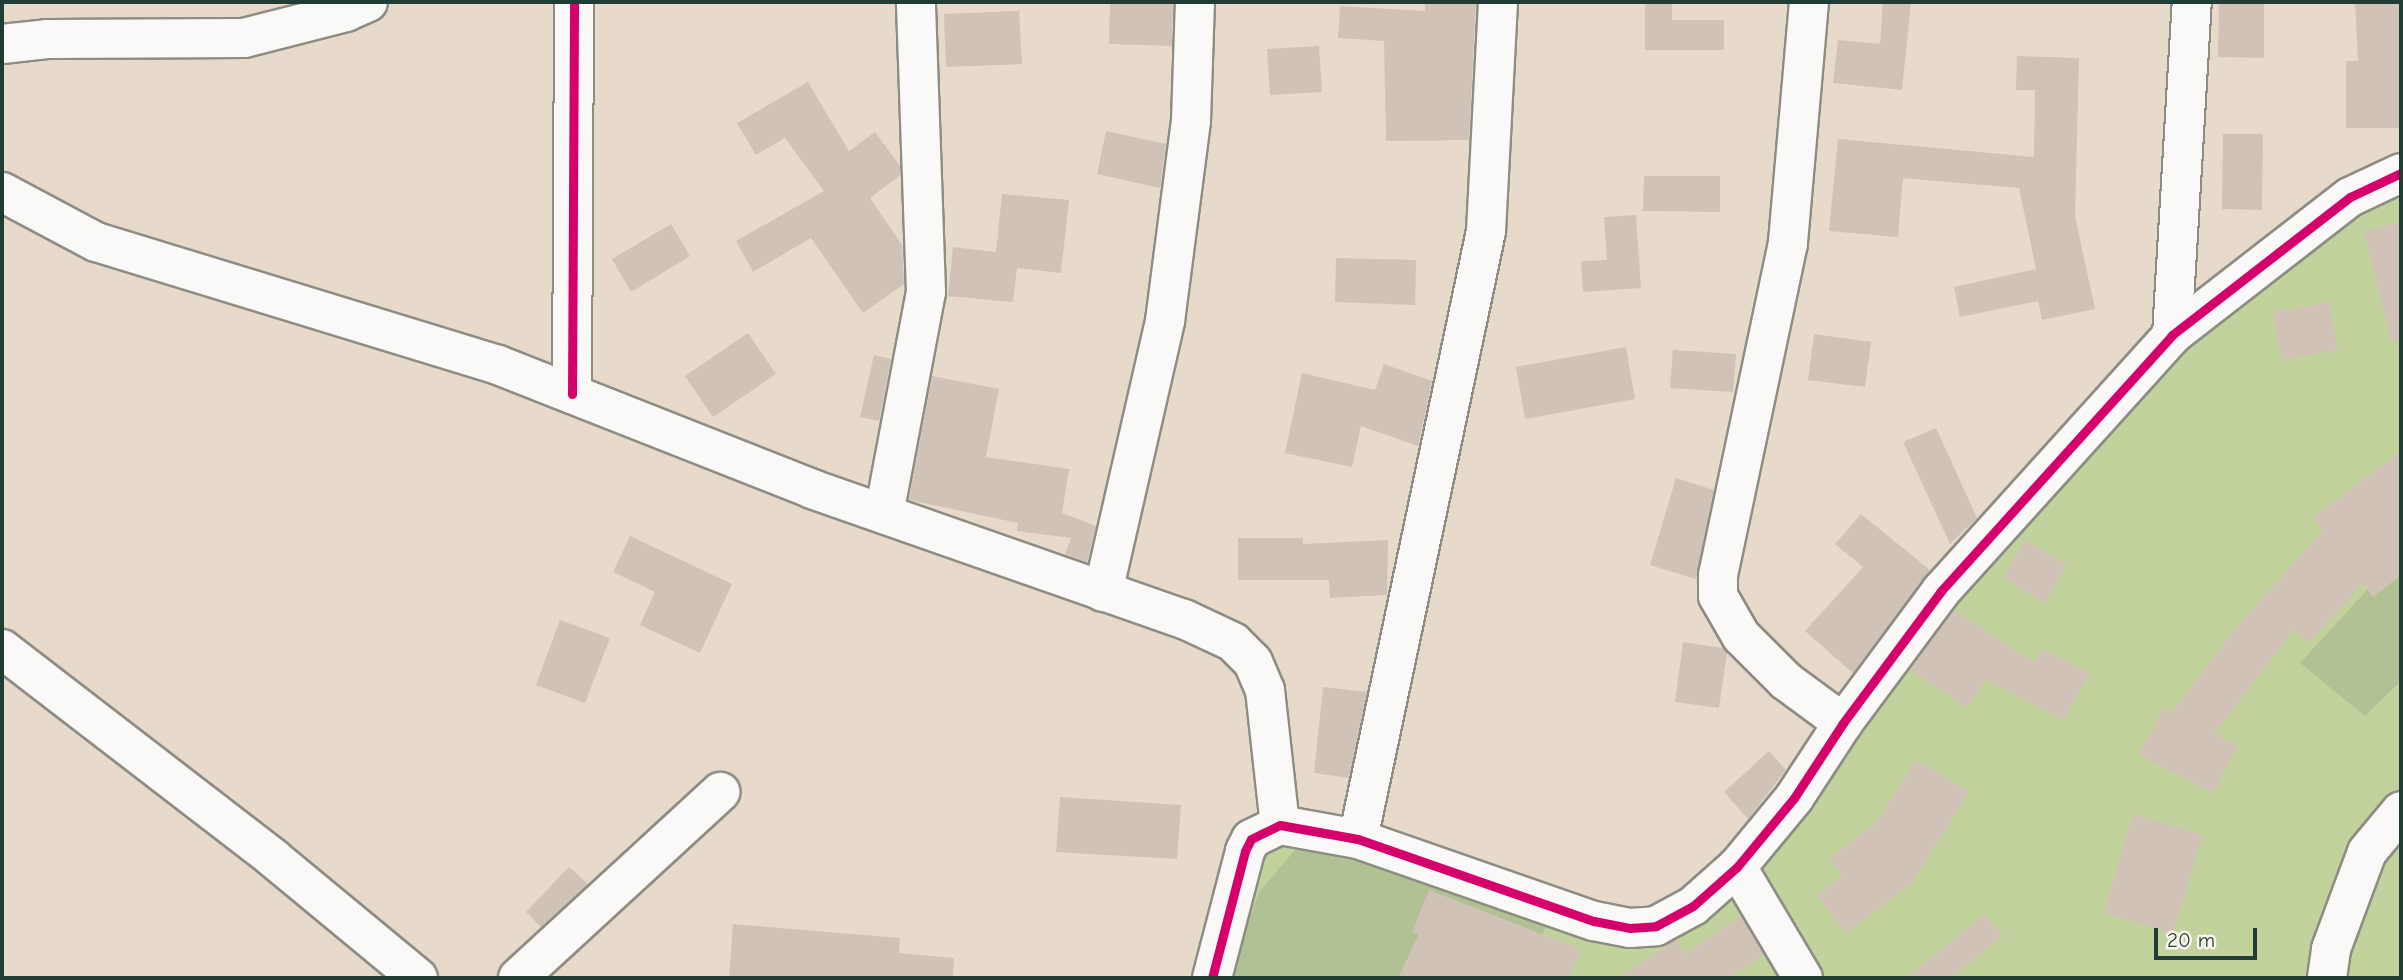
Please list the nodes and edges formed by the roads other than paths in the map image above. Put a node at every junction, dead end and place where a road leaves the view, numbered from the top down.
1 (368, 2) edge
2 (574, 2) edge
3 (916, 2) edge
4 (1195, 2) edge
5 (1497, 2) edge
6 (1809, 2) edge
7 (2192, 2) edge
8 (2, 44) edge
9 (2401, 173) edge
10 (2, 192) edge
11 (2172, 335) junction
12 (572, 394) junction
13 (884, 514) junction
14 (1103, 592) junction
15 (2, 649) edge
16 (1843, 723) junction
17 (720, 792) dead end
18 (2401, 811) edge
19 (1280, 825) junction
20 (1358, 839) junction
21 (1738, 867) junction
22 (418, 978) edge
23 (518, 978) edge
24 (1212, 978) edge
25 (1803, 978) edge
26 (2327, 978) edge

1 - 8 street
2 - 12 street
3 - 13 street
4 - 14 street
5 - 20 street
6 - 16 street
7 - 11 street
9 - 11 street
10 - 12 street
11 - 16 street
12 - 13 street
13 - 14 street
14 - 19 street
15 - 22 street
16 - 21 street
17 - 23 street
18 - 26 street
19 - 20 street
19 - 24 street
20 - 21 street
21 - 25 street

